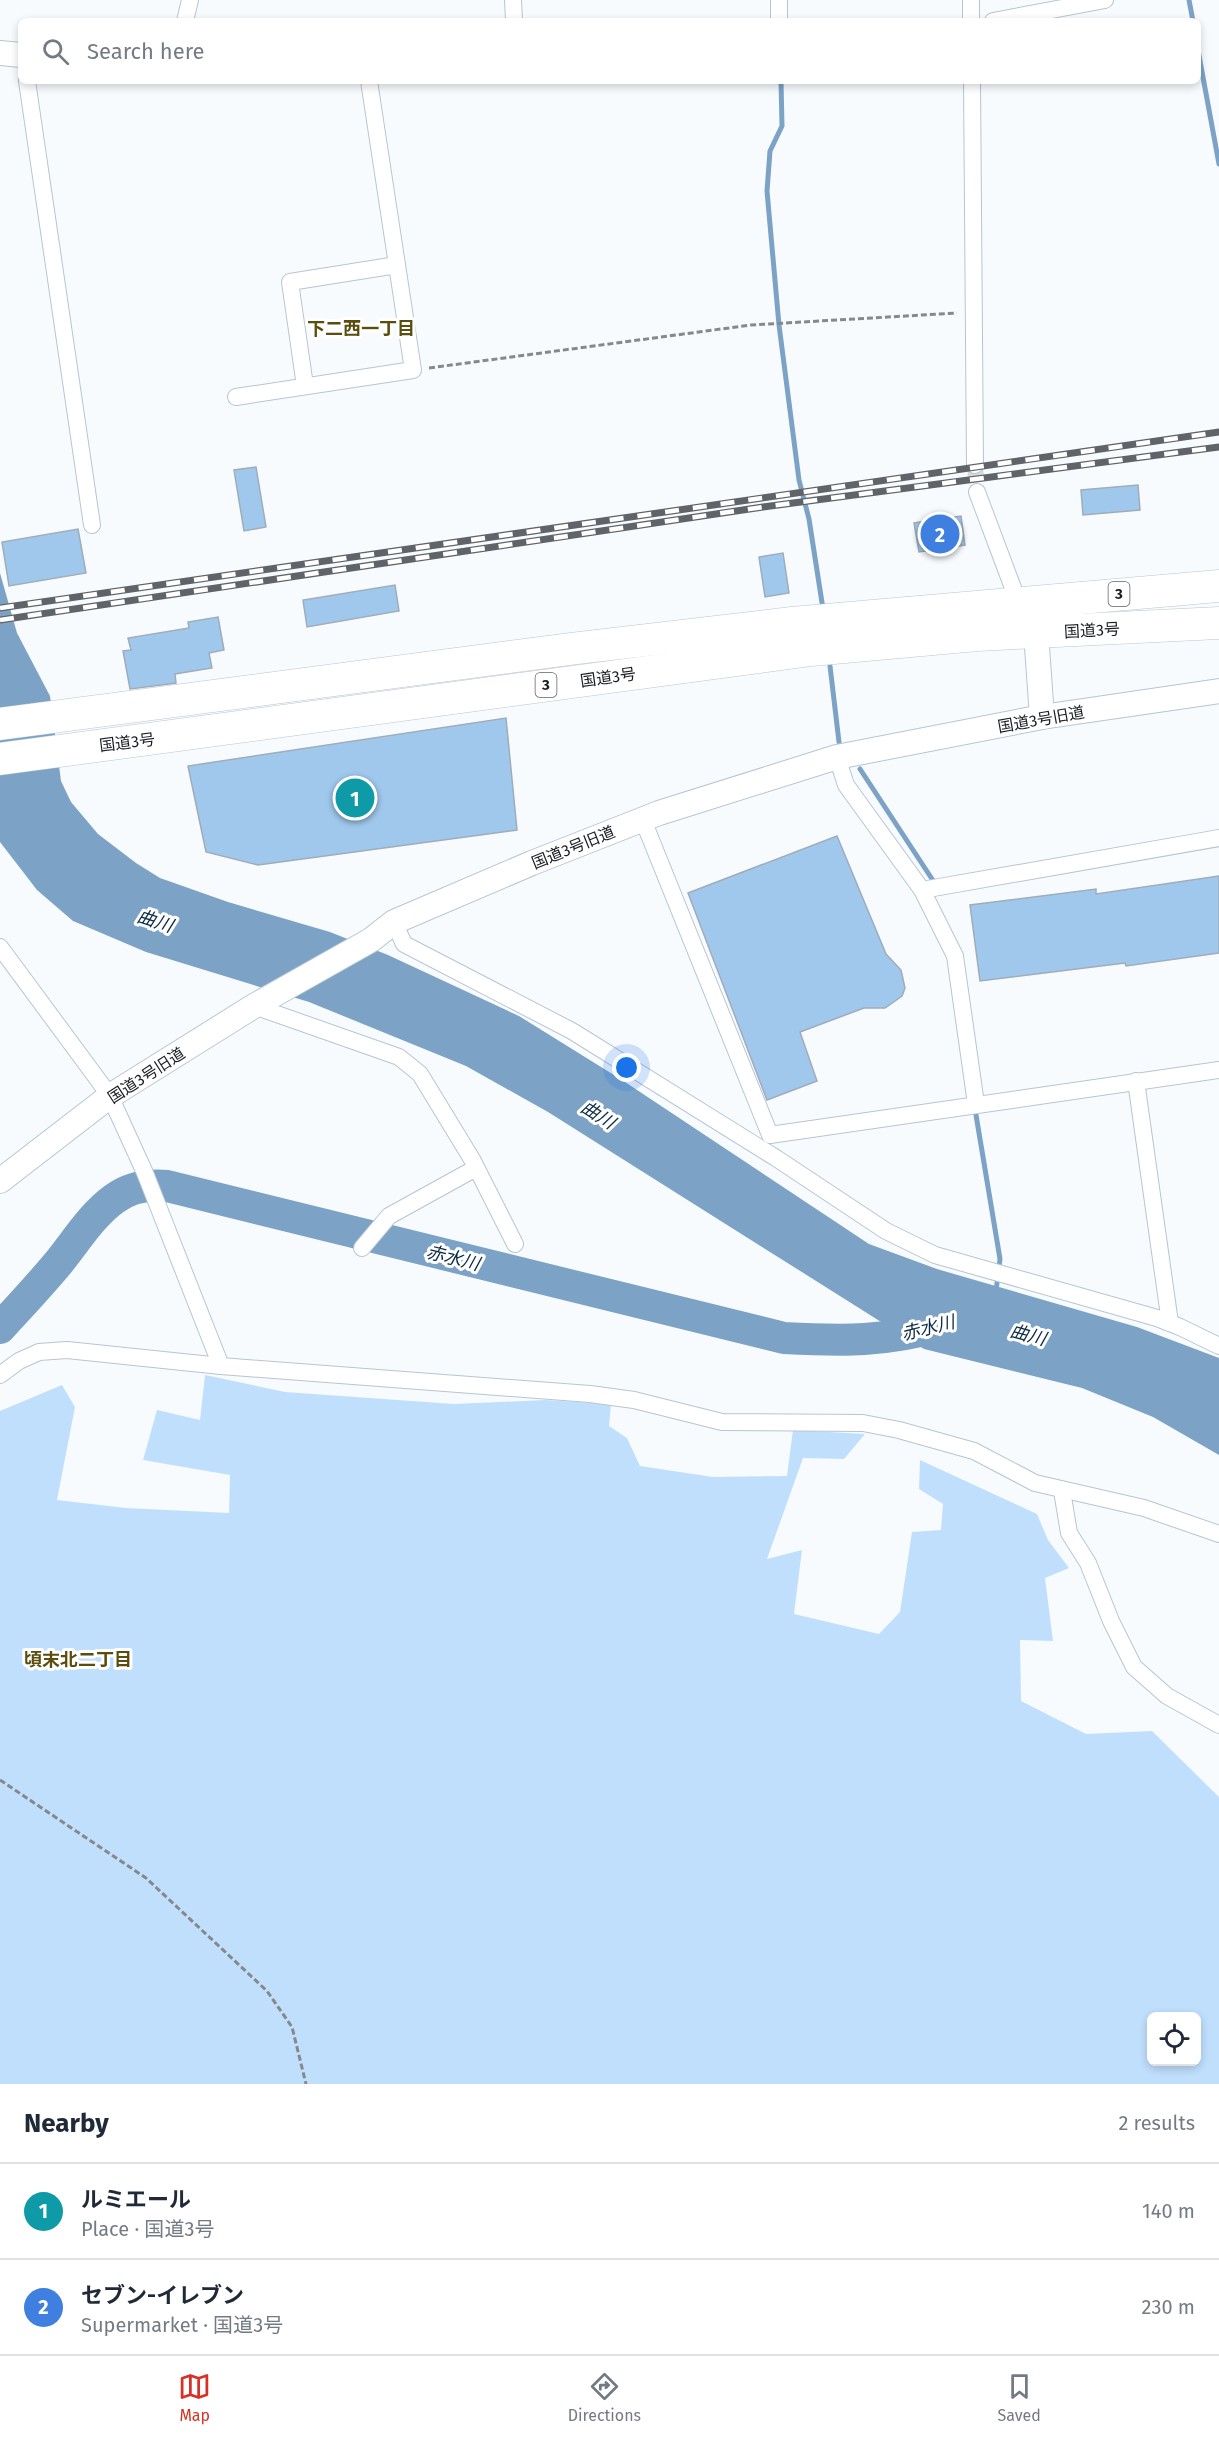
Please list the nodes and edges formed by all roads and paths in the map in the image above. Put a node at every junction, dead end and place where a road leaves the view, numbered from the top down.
1 (190, 0) edge
2 (513, 0) edge
3 (779, 0) edge
4 (971, 0) edge
5 (1105, 0) edge
6 (186, 18) edge
7 (514, 18) edge
8 (779, 18) edge
9 (971, 18) edge
10 (1009, 18) edge
11 (0, 53) edge
12 (18, 55) edge
13 (27, 84) edge
14 (369, 84) edge
15 (972, 84) edge
16 (397, 265) junction
17 (974, 312) junction
18 (413, 370) junction
19 (305, 386) junction
20 (236, 397) dead end
21 (975, 465) tunnel mouth
22 (977, 492) tunnel mouth
23 (92, 525) dead end
24 (1219, 579) edge
25 (1219, 586) edge
26 (1162, 590) junction
27 (1019, 604) junction
28 (1219, 623) edge
29 (1036, 633) junction
30 (1219, 691) edge
31 (1042, 717) junction
32 (0, 724) edge
33 (837, 757) junction
34 (0, 759) edge
35 (643, 820) junction
36 (1219, 838) edge
37 (922, 890) junction
38 (394, 922) junction
39 (0, 947) edge
40 (264, 1000) junction
41 (1219, 1070) edge
42 (1136, 1081) junction
43 (110, 1096) junction
44 (976, 1104) junction
45 (476, 1168) junction
46 (0, 1181) edge
47 (515, 1244) dead end
48 (362, 1248) dead end
49 (1170, 1323) junction
50 (1219, 1346) edge
51 (221, 1366) junction
52 (0, 1375) edge
53 (1062, 1491) junction
54 (1219, 1534) edge
55 (1219, 1725) edge
56 (0, 1780) edge
57 (306, 2084) edge

1 - 6 street
2 - 7 street
3 - 8 street
4 - 9 street
5 - 10 street
11 - 12 street
13 - 23 street
14 - 16 street
15 - 17 street
16 - 18 street
16 - 19 street
17 - 18 path
17 - 21 street
18 - 19 street
19 - 20 street
22 - 27 street
24 - 26 highway
25 - 26 highway, 国道3号 / 3
26 - 27 highway, 国道3号 / 3
27 - 29 street
27 - 32 highway, 国道3号 / 3
28 - 29 highway, 国道3号 / 3
29 - 31 street
29 - 34 highway, 国道3号 / 3
30 - 31 street, 国道3号旧道
31 - 33 street, 国道3号旧道
33 - 35 street, 国道3号旧道
33 - 37 street
35 - 38 street, 国道3号旧道
35 - 44 street
36 - 37 street
37 - 44 street
38 - 40 street, 国道3号旧道
38 - 49 street
39 - 43 street
40 - 43 street, 国道3号旧道
40 - 45 street
41 - 42 street
42 - 44 street
42 - 49 street
43 - 46 street, 国道3号旧道
43 - 51 street
45 - 47 street
45 - 48 street
49 - 50 street
51 - 52 street
51 - 53 street
53 - 54 street
53 - 55 street
56 - 57 path

